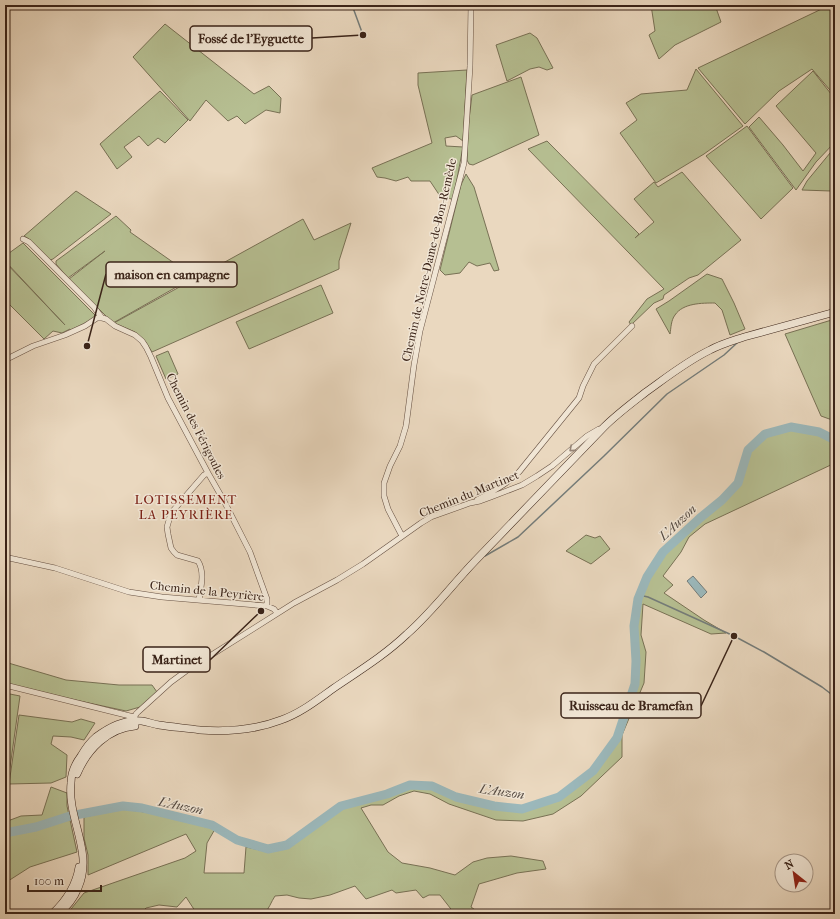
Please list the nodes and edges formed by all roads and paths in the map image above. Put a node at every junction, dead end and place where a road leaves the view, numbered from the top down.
1 (471, 5) edge
2 (23, 239) dead end
3 (835, 312) edge
4 (102, 318) junction
5 (632, 326) dead end
6 (5, 360) edge
7 (604, 427) junction
8 (208, 473) junction
9 (470, 503) junction
10 (402, 536) junction
11 (5, 555) edge
12 (199, 600) junction
13 (267, 606) junction
14 (277, 613) junction
15 (5, 685) edge
16 (135, 721) junction
17 (71, 798) junction
18 (78, 833) junction
19 (52, 914) edge
20 (58, 914) edge

1 - 10 street, Chemin de Notre-Dame-de-Bon-Remède
2 - 4 street, Chemin des Férigoules
3 - 7 main road
4 - 6 street
4 - 8 street, Chemin des Férigoules
5 - 9 street
7 -> 9 street, Chemin du Martinet
7 - 16 main road
8 - 12 street
8 - 13 street, Chemin des Férigoules
9 - 10 street, Chemin du Martinet
10 - 14 street, Chemin du Martinet
11 - 12 street, Chemin de la Peyrière
12 - 13 street, Chemin de la Peyrière
13 - 14 street, Chemin de la Peyrière
14 - 16 street, Chemin de la Peyrière
15 - 16 street
16 - 17 main road
16 - 17 main road
17 - 18 main road
18 - 19 main road
18 - 20 main road

